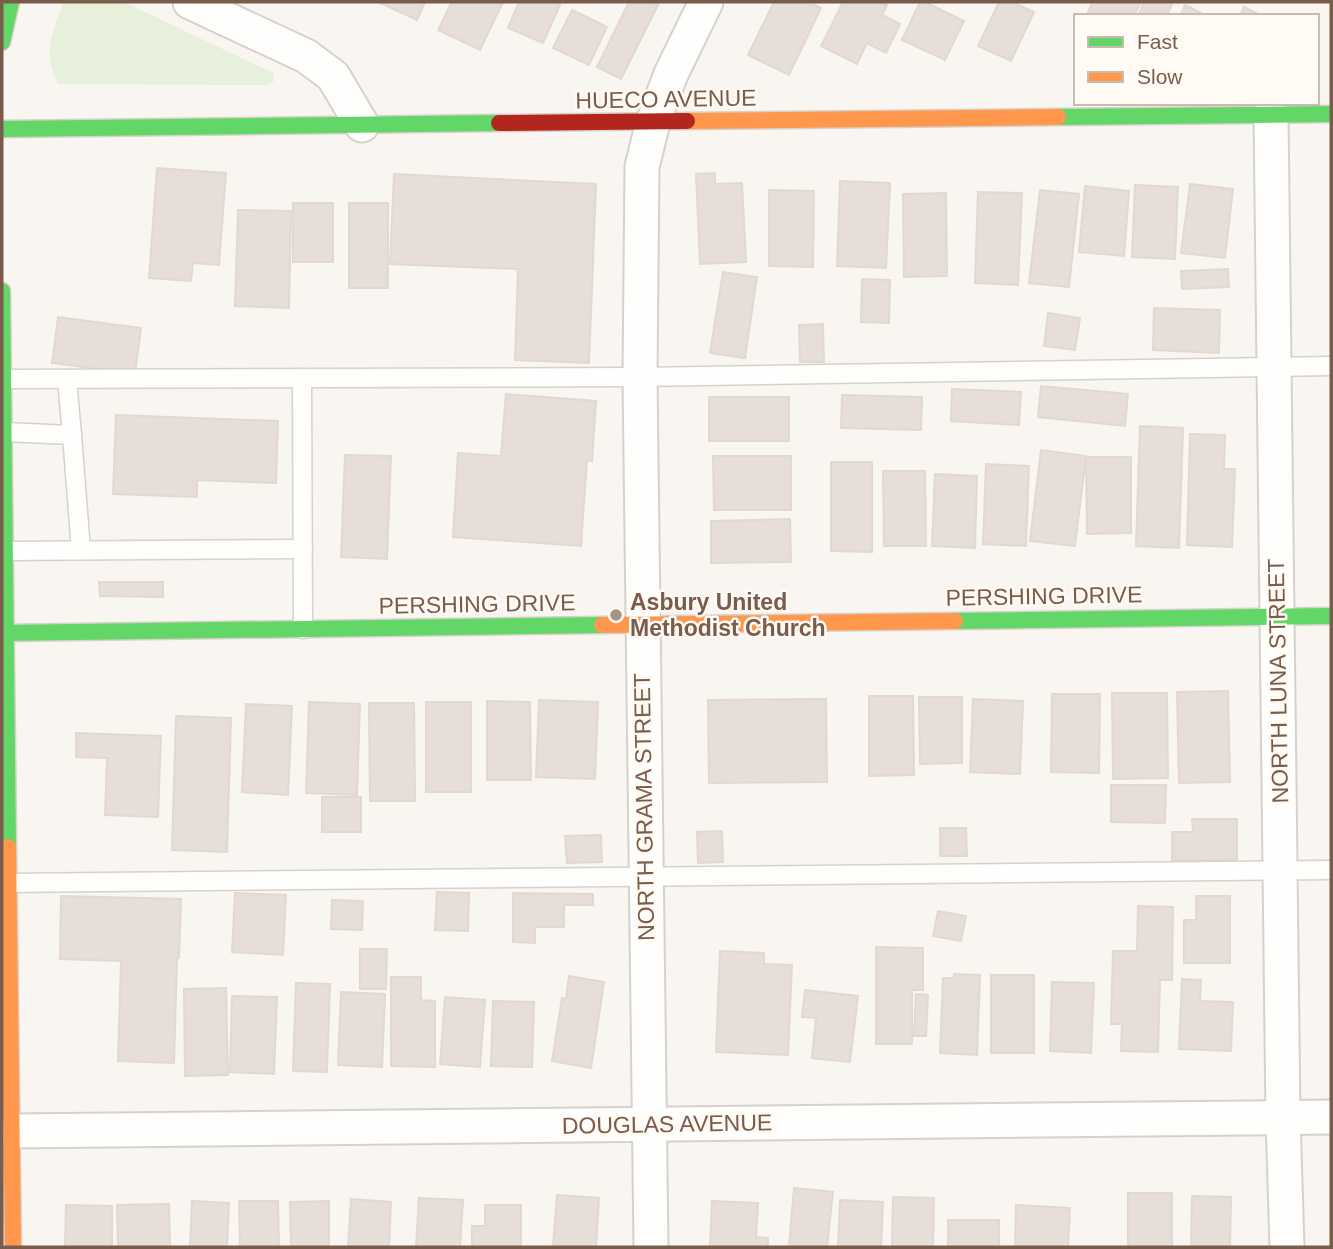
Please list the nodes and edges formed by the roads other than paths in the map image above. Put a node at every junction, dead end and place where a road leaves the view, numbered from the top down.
1 (11, 2) edge
2 (190, 2) edge
3 (706, 2) edge
4 (2, 42) edge
5 (1271, 114) junction
6 (1331, 114) edge
7 (653, 122) junction
8 (362, 125) junction
9 (2, 129) edge
10 (2, 291) edge
11 (1274, 366) junction
12 (1331, 366) edge
13 (640, 377) junction
14 (302, 378) junction
15 (2, 379) edge
16 (68, 379) junction
17 (4, 432) junction
18 (72, 435) junction
19 (81, 550) junction
20 (303, 550) junction
21 (6, 551) junction
22 (1331, 615) edge
23 (1277, 616) junction
24 (642, 624) junction
25 (303, 629) junction
26 (5, 633) edge
27 (5, 729) edge
28 (1331, 870) edge
29 (1280, 871) junction
30 (645, 878) junction
31 (6, 883) edge
32 (1331, 1117) edge
33 (1283, 1118) junction
34 (648, 1125) junction
35 (7, 1131) edge
36 (13, 1247) edge
37 (651, 1247) edge
38 (1287, 1247) edge

1 - 4 main road
2 - 8 street
3 - 7 street, NORTH GRAMA STREET
5 - 6 main road, HUECO AVENUE
5 - 7 main road, HUECO AVENUE
5 - 11 street, NORTH LUNA STREET
7 - 8 main road, HUECO AVENUE
7 - 13 street, NORTH GRAMA STREET
8 - 9 main road, HUECO AVENUE
10 - 15 main road
11 - 12 lane
11 - 13 lane
11 - 23 street, NORTH LUNA STREET
13 - 14 lane
13 - 24 street, NORTH GRAMA STREET
14 - 16 lane
14 - 20 lane
15 - 16 lane
15 - 17 main road
16 - 18 lane
17 - 18 lane
17 - 21 main road
18 - 19 lane
19 - 20 lane
19 - 21 lane
20 - 25 lane
21 - 26 main road
22 - 23 main road, PERSHING DRIVE
23 - 24 main road, PERSHING DRIVE
23 - 29 street, NORTH LUNA STREET
24 - 25 main road, PERSHING DRIVE
24 - 30 street, NORTH GRAMA STREET
25 - 26 main road, PERSHING DRIVE
26 - 27 main road
27 - 31 main road
28 - 29 lane
29 - 30 lane
29 - 33 street, NORTH LUNA STREET
30 - 31 lane
30 - 34 street, NORTH GRAMA STREET
31 - 35 main road
32 - 33 street, DOUGLAS AVENUE
33 - 34 street, DOUGLAS AVENUE
33 - 38 street, NORTH LUNA STREET
34 - 35 street, DOUGLAS AVENUE
34 - 37 street, NORTH GRAMA STREET
35 - 36 main road

